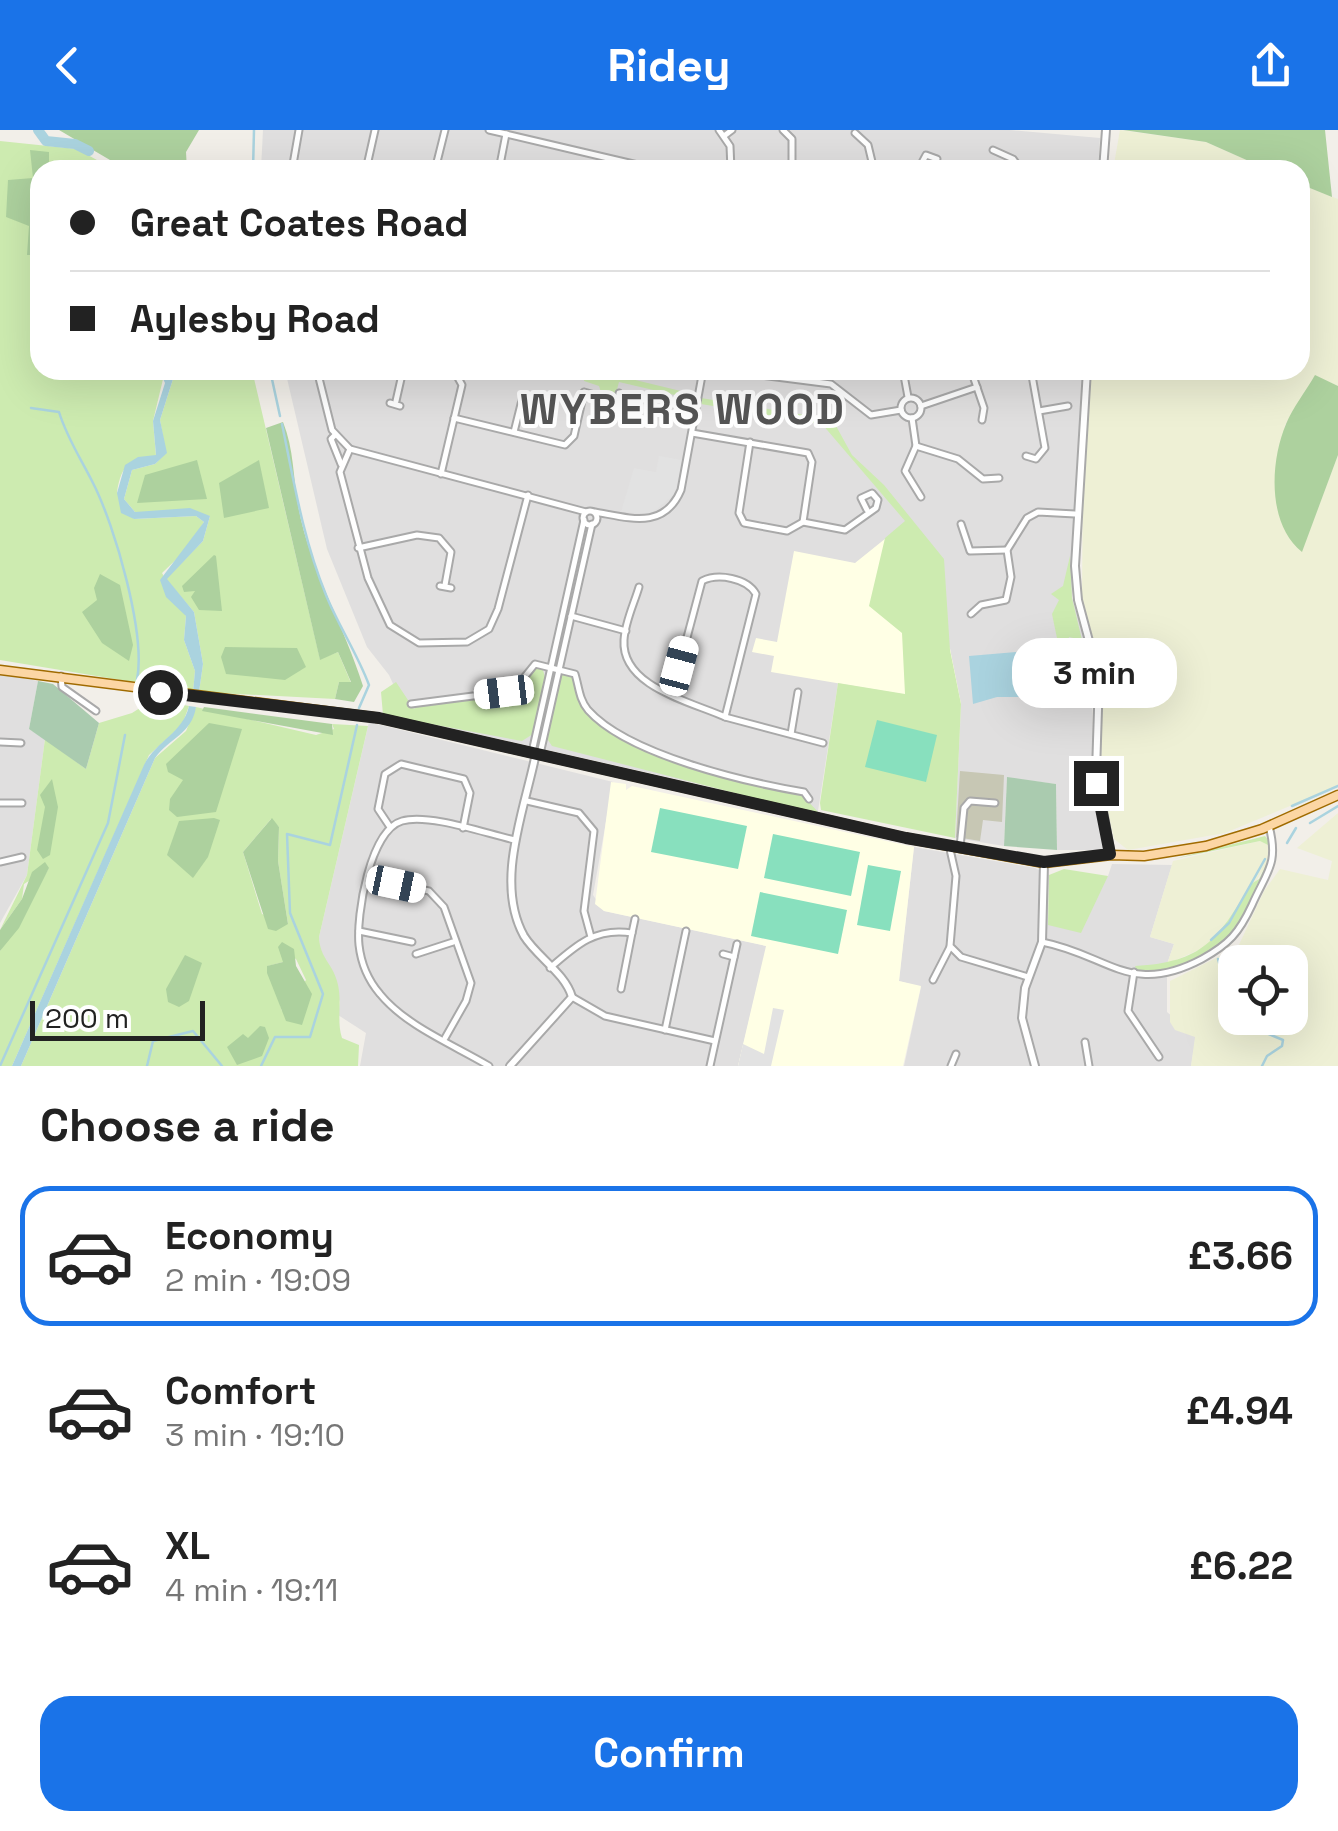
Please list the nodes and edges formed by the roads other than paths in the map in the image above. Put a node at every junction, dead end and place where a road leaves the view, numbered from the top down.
1 (299, 130) edge
2 (375, 130) edge
3 (445, 130) edge
4 (489, 130) edge
5 (732, 130) edge
6 (783, 130) edge
7 (1106, 130) edge
8 (722, 133) edge
9 (856, 133) dead end
10 (506, 134) junction
11 (993, 150) dead end
12 (936, 159) dead end
13 (294, 160) edge
14 (368, 160) edge
15 (438, 160) edge
16 (501, 160) edge
17 (617, 160) edge
18 (731, 160) edge
19 (792, 160) edge
20 (872, 160) edge
21 (923, 160) edge
22 (1014, 160) edge
23 (1104, 160) edge
24 (321, 380) edge
25 (402, 380) edge
26 (457, 380) edge
27 (701, 380) edge
28 (809, 380) edge
29 (905, 380) edge
30 (975, 380) edge
31 (1033, 380) edge
32 (1087, 380) edge
33 (977, 388) junction
34 (523, 394) dead end
35 (908, 398) junction
36 (396, 403) dead end
37 (921, 406) junction
38 (1068, 406) dead end
39 (901, 410) junction
40 (1039, 411) junction
41 (616, 416) dead end
42 (454, 418) junction
43 (912, 418) junction
44 (982, 420) dead end
45 (514, 432) junction
46 (692, 433) junction
47 (336, 435) junction
48 (750, 442) junction
49 (916, 446) junction
50 (350, 449) junction
51 (1026, 456) dead end
52 (341, 464) junction
53 (441, 474) junction
54 (999, 478) dead end
55 (926, 484) dead end
56 (914, 487) junction
57 (528, 495) junction
58 (921, 498) dead end
59 (867, 510) dead end
60 (586, 512) junction
61 (594, 512) junction
62 (1075, 514) junction
63 (613, 515) junction
64 (584, 520) junction
65 (803, 522) junction
66 (594, 523) junction
67 (961, 524) dead end
68 (358, 548) junction
69 (1008, 550) junction
70 (445, 586) dead end
71 (639, 586) dead end
72 (1006, 600) junction
73 (1015, 607) dead end
74 (971, 614) dead end
75 (566, 615) junction
76 (626, 631) junction
77 (554, 667) junction
78 (0, 670) edge
79 (62, 676) junction
80 (798, 692) dead end
81 (672, 694) junction
82 (411, 704) dead end
83 (96, 712) dead end
84 (725, 716) junction
85 (791, 735) junction
86 (0, 742) edge
87 (21, 743) dead end
88 (823, 743) dead end
89 (536, 753) junction
90 (1338, 795) edge
91 (809, 798) dead end
92 (0, 802) edge
93 (527, 802) junction
94 (22, 803) dead end
95 (995, 804) dead end
96 (1269, 826) junction
97 (390, 827) junction
98 (464, 828) junction
99 (518, 840) junction
100 (949, 845) junction
101 (960, 847) junction
102 (1110, 854) junction
103 (22, 857) dead end
104 (0, 862) edge
105 (1044, 862) junction
106 (369, 878) junction
107 (635, 919) dead end
108 (359, 931) junction
109 (686, 931) dead end
110 (632, 933) junction
111 (591, 937) junction
112 (412, 942) dead end
113 (453, 942) junction
114 (1042, 942) junction
115 (737, 944) dead end
116 (683, 946) junction
117 (950, 946) junction
118 (694, 948) dead end
119 (416, 954) dead end
120 (724, 954) dead end
121 (734, 957) junction
122 (550, 968) junction
123 (1134, 972) junction
124 (1028, 977) junction
125 (933, 980) dead end
126 (621, 989) dead end
127 (572, 996) junction
128 (664, 1030) junction
129 (444, 1039) junction
130 (715, 1041) junction
131 (1085, 1042) dead end
132 (956, 1054) dead end
133 (1160, 1057) dead end
134 (489, 1066) edge
135 (510, 1066) edge
136 (710, 1066) edge
137 (951, 1066) edge
138 (1035, 1066) edge
139 (1089, 1066) edge

1 - 13 street
2 - 14 street
3 - 15 street
4 - 10 street
5 - 8 street
6 - 19 street
7 - 23 street
8 - 18 street
9 - 20 street
10 - 16 street
10 - 17 street
11 - 22 street
12 - 21 street
24 - 47 street
25 - 36 street
26 - 42 street
27 - 46 street
28 - 39 street
29 - 35 street
30 - 33 street
31 - 40 street
32 - 62 street
33 - 37 street
33 - 44 street
34 - 45 street
35 - 37 street
35 - 39 street
37 - 43 street
38 - 40 street
39 - 43 street
40 - 51 street
41 - 45 street
42 - 45 street
42 - 53 street
43 - 49 street
46 - 48 street
46 - 63 street
47 - 50 street
47 - 52 street
48 - 65 street
48 - 65 street
49 - 54 street
49 - 56 street
50 - 52 street
50 - 53 street
52 - 68 street
53 - 57 street
55 - 56 street
56 - 58 street
57 - 60 street
57 - 68 street
59 - 65 street
60 - 61 street
60 - 64 street
61 - 63 street
61 - 66 street
62 - 69 street
62 - 102 street
63 - 66 street
64 - 66 street
64 - 75 street
66 - 75 street
67 - 69 street
68 - 70 street
69 - 72 street
71 - 76 street
72 - 73 street
72 - 74 street
75 - 76 street
75 - 77 street
76 - 81 street
77 - 82 street
77 - 89 street
77 - 91 street
78 - 79 main road
79 - 83 street
79 - 89 main road
80 - 85 street
81 - 84 street
81 - 84 street
84 - 85 street
85 - 88 street
86 - 87 street
89 - 93 street
89 - 100 main road
90 - 96 main road
92 - 94 street
93 - 99 street
93 - 111 street
95 - 101 street
96 - 102 main road
96 - 123 street
97 - 98 street
97 - 98 street
97 - 106 street
98 - 99 street
99 - 122 street
100 - 101 main road
100 - 117 street
101 - 105 main road
102 - 105 main road
103 - 104 street
105 - 114 street
106 - 108 street
106 - 113 street
107 - 110 street
108 - 112 street
108 - 129 street
109 - 116 street
110 - 111 street
110 - 126 street
111 - 122 street
113 - 119 street
113 - 129 street
114 - 123 street
114 - 124 street
115 - 121 street
116 - 118 street
116 - 128 street
117 - 124 street
117 - 125 street
120 - 121 street
121 - 130 street
122 - 127 street
123 - 133 street
124 - 138 street
127 - 128 street
127 - 135 street
128 - 130 street
129 - 134 street
130 - 136 street
131 - 139 street
132 - 137 street

